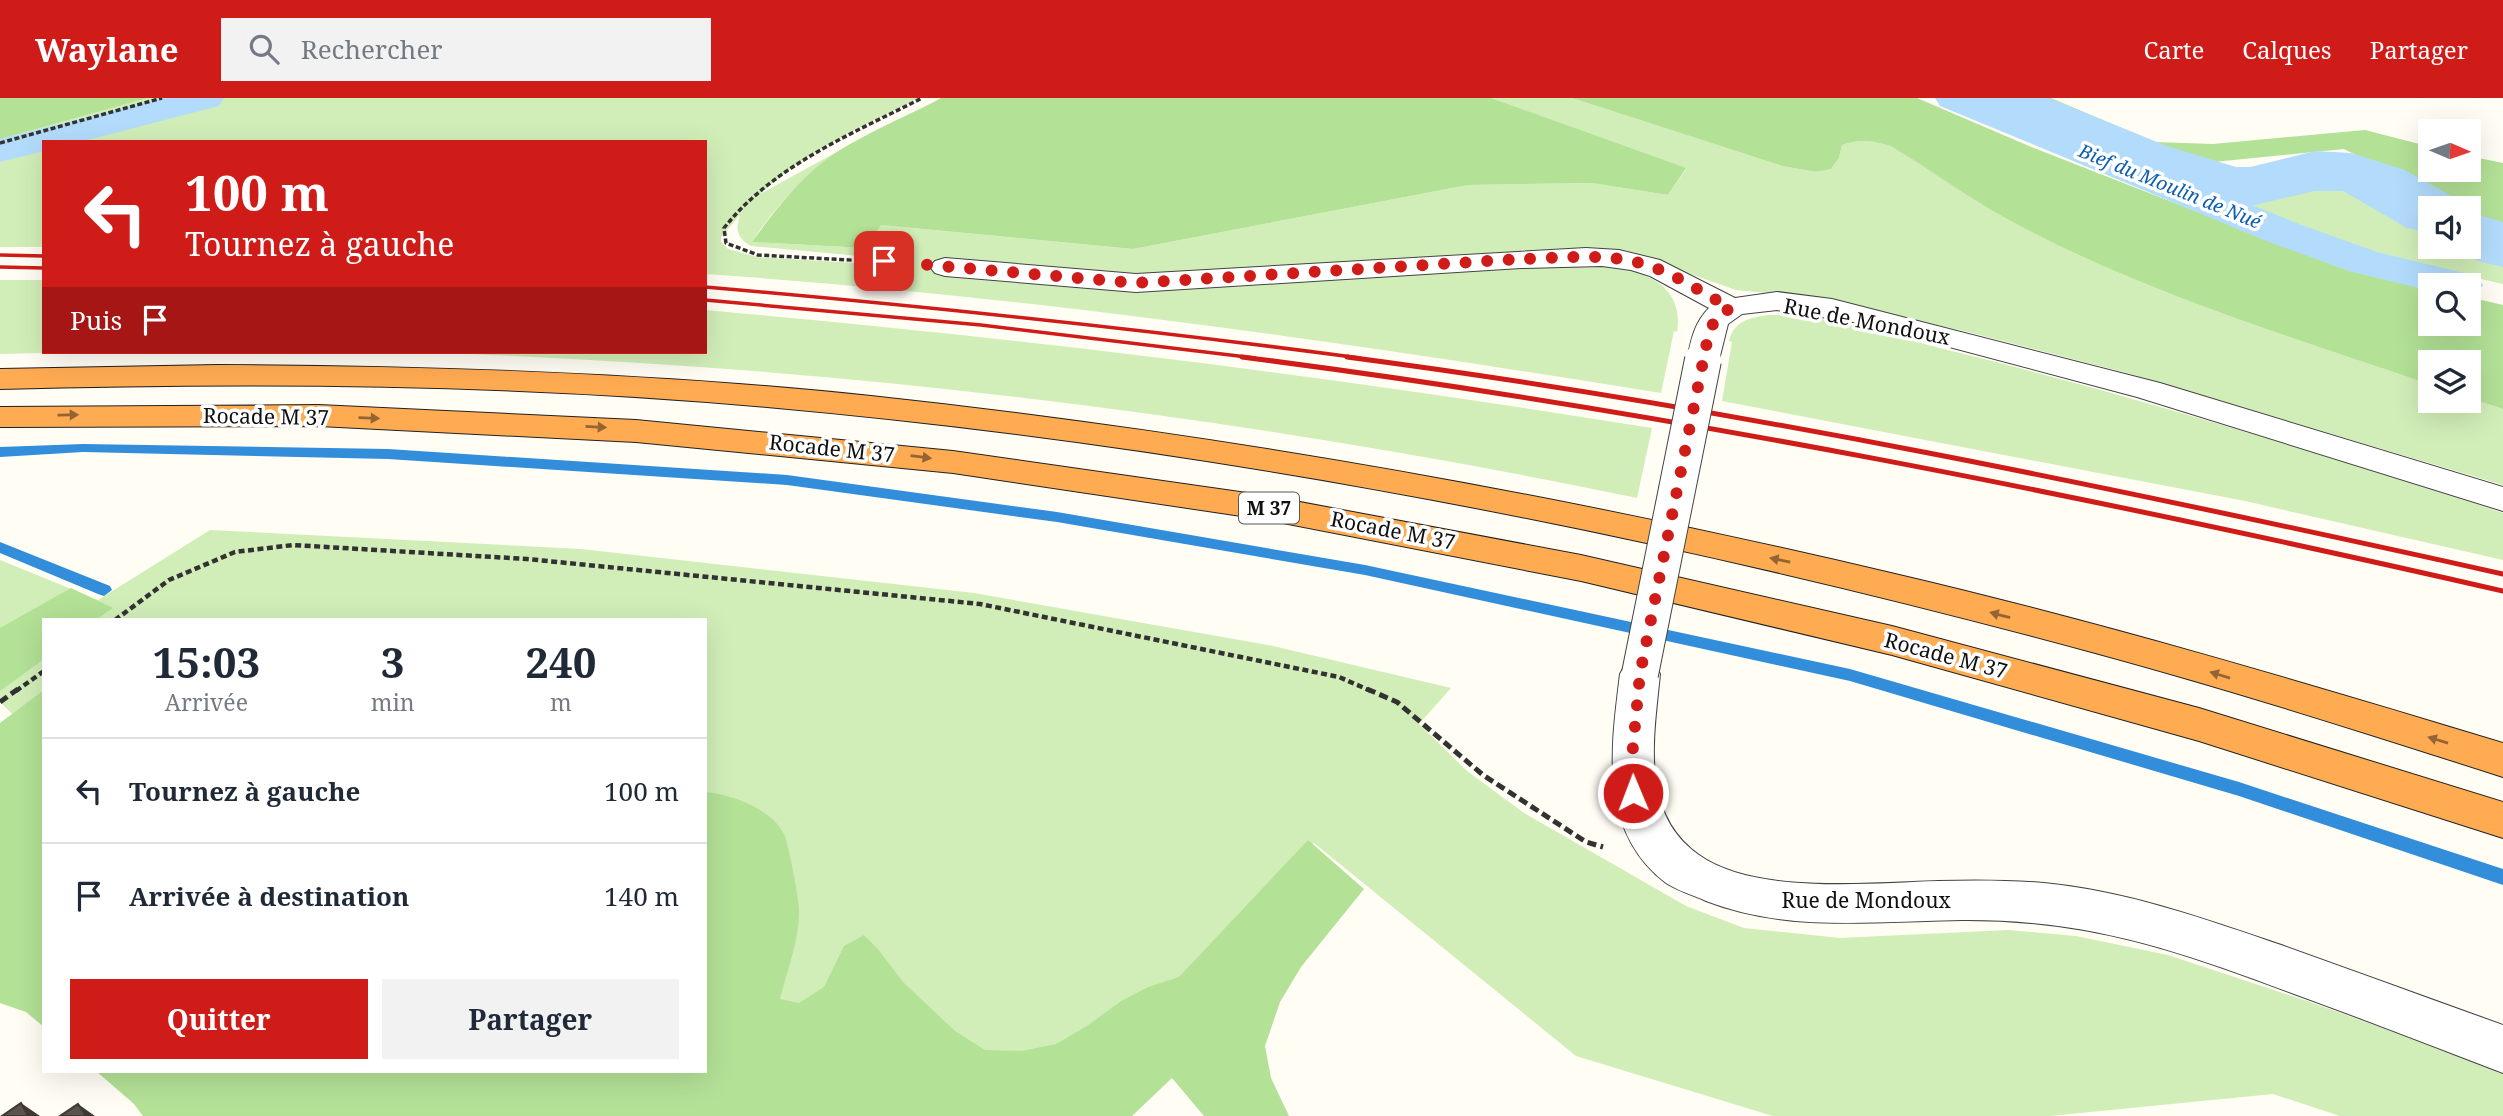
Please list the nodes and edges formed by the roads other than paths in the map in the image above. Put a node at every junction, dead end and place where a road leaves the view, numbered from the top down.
1 (945, 267) road end
2 (1731, 308) junction
3 (0, 379) edge
4 (0, 417) edge
5 (2503, 499) edge
6 (2503, 760) edge
7 (2503, 820) edge
8 (2503, 1049) edge

1 - 2 street
2 - 5 street, Rue de Mondoux
2 - 8 street, Rue de Mondoux, bridge
6 -> 3 highway, Rocade M 37 / M 37
4 -> 7 highway, Rocade M 37 / M 37

